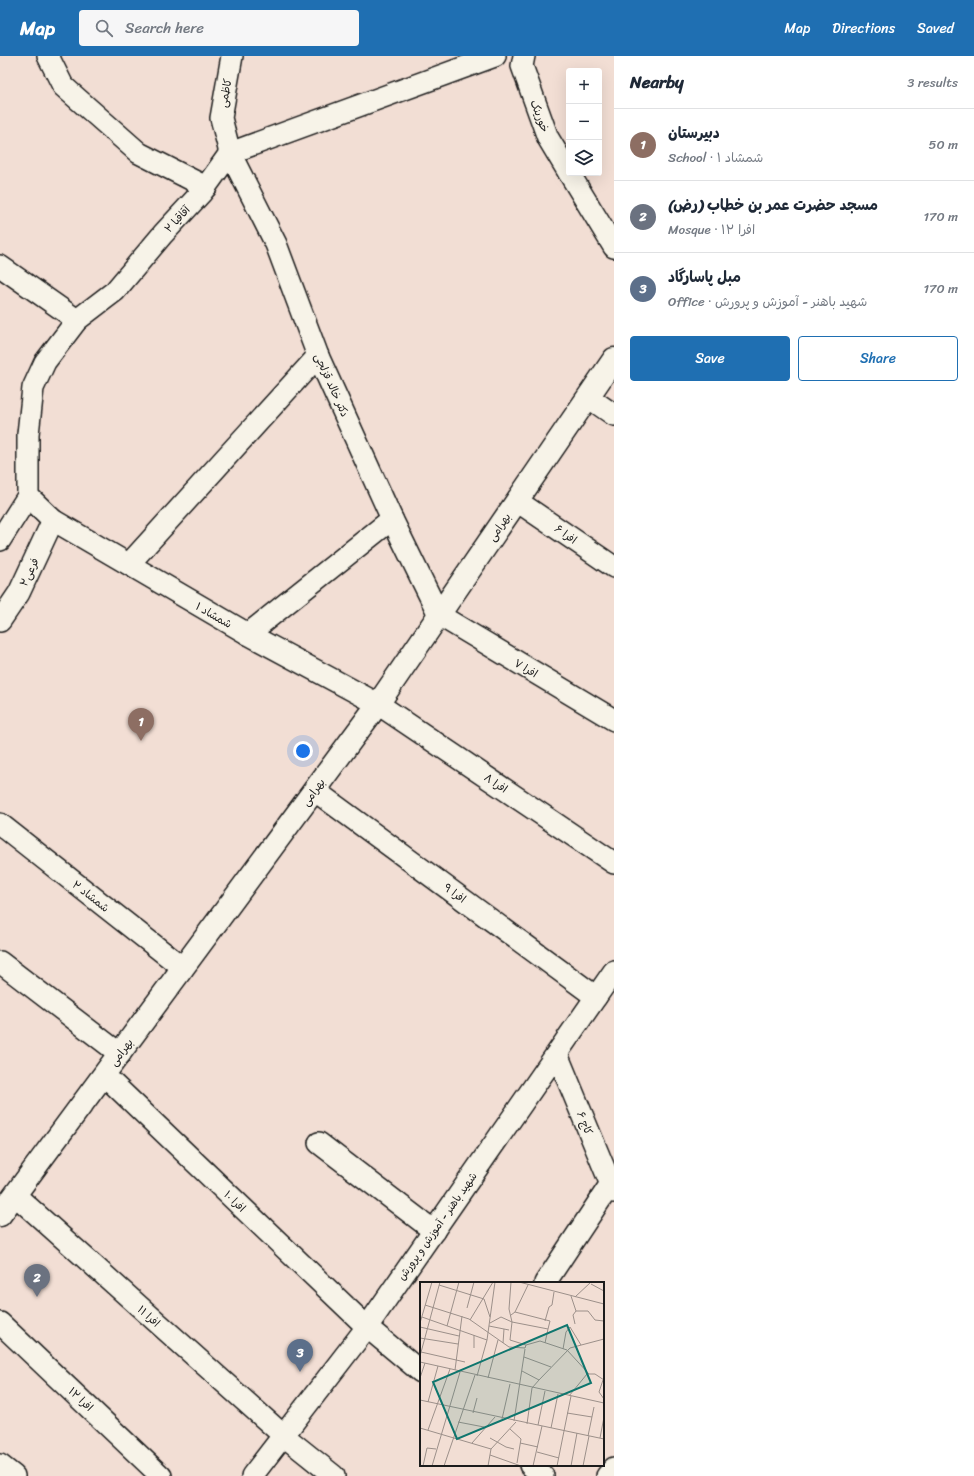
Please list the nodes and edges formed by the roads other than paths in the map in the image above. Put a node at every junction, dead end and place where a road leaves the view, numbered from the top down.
1 (48, 56) edge
2 (232, 56) edge
3 (495, 56) edge
4 (524, 56) edge
5 (230, 153) junction
6 (566, 168) edge
7 (571, 176) edge
8 (206, 187) junction
9 (614, 247) edge
10 (0, 266) edge
11 (77, 320) junction
12 (318, 356) junction
13 (614, 359) edge
14 (588, 397) junction
15 (614, 415) edge
16 (28, 496) junction
17 (517, 501) junction
18 (392, 519) junction
19 (53, 520) junction
20 (0, 540) edge
21 (129, 564) junction
22 (614, 567) edge
23 (439, 615) junction
24 (0, 621) edge
25 (248, 634) junction
26 (378, 704) junction
27 (614, 720) edge
28 (314, 790) junction
29 (0, 824) edge
30 (614, 863) edge
31 (0, 962) edge
32 (183, 968) junction
33 (614, 971) edge
34 (596, 997) junction
35 (120, 1054) junction
36 (557, 1054) junction
37 (104, 1075) junction
38 (319, 1143) dead end
39 (612, 1189) edge
40 (15, 1195) junction
41 (0, 1215) edge
42 (434, 1231) junction
43 (546, 1282) edge
44 (0, 1323) edge
45 (367, 1327) junction
46 (420, 1371) edge
47 (284, 1436) junction
48 (0, 1465) edge
49 (531, 1466) edge
50 (614, 1468) edge
51 (14, 1476) edge
52 (161, 1476) edge
53 (252, 1476) edge
54 (334, 1476) edge
55 (543, 1476) edge
56 (608, 1476) edge

1 - 8 street
2 - 5 street, کاظمی
3 - 5 street
4 - 6 street, خورینک
5 - 8 street, آقاقیا ۲
5 - 12 street, دکتر خالد قزلجی
7 - 9 street, خورینک
8 - 11 street, آقاقیا ۲
10 - 11 street
11 - 16 street, آقاقیا ۲
12 - 18 street, دکتر خالد قزلجی
12 - 21 street
13 - 14 street, بهرامی
14 - 15 street
14 - 17 street, بهرامی
16 - 19 street
16 - 20 street
17 - 22 street, افرا ۶
17 - 23 street, بهرامی
18 - 23 street, دکتر خالد قزلجی
18 - 25 street
19 - 21 street, شمشاد ۱
19 - 24 street, فرعی۲
21 - 25 street, شمشاد ۱
23 - 26 street, بهرامی
23 - 27 street, افرا ۷
25 - 26 street, شمشاد ۱
26 - 28 street, بهرامی
26 - 30 street, افرا ۸
28 - 32 street, بهرامی
28 - 34 street, افرا ۹
29 - 32 street, شمشاد ۲
31 - 35 street
32 - 35 street, بهرامی
33 - 34 street, شهید باهنر - آموزش و پرورش
34 - 36 street, شهید باهنر - آموزش و پرورش
35 - 37 street, بهرامی
36 - 39 street, کاج ۶
36 - 42 street, شهید باهنر - آموزش و پرورش
37 - 40 street, بهرامی
37 - 45 street, افرا ۱۰
38 - 42 street
39 - 43 street
40 - 41 street, بهرامی
40 - 47 street, افرا ۱۱
42 - 45 street, شهید باهنر - آموزش و پرورش
44 - 52 street, افرا ۱۲
45 - 46 street, افرا ۱۰
45 - 47 street, شهید باهنر - آموزش و پرورش
47 - 53 street, شهید باهنر - آموزش و پرورش
47 - 54 street, افرا ۱۱
48 - 51 street
49 - 55 street
50 - 56 street

